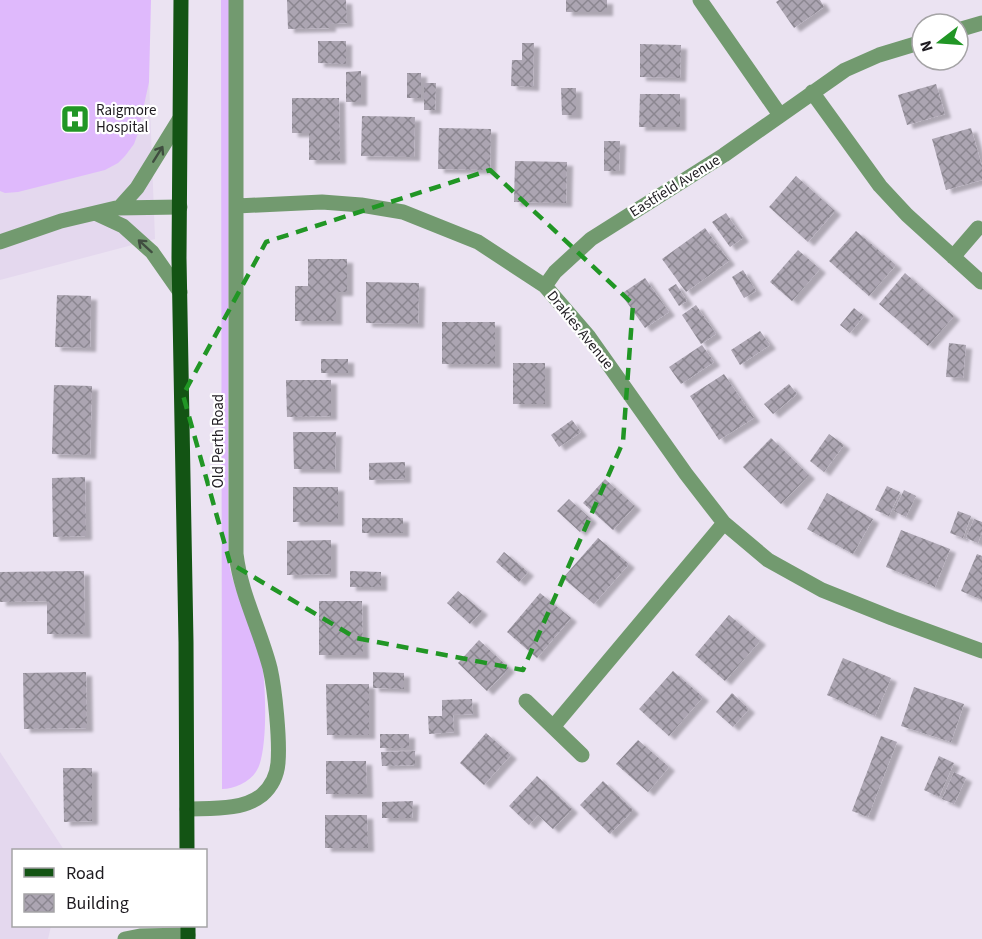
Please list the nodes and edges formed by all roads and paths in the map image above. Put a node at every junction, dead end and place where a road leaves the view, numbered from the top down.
1 (181, 0) edge
2 (236, 0) edge
3 (700, 0) edge
4 (910, 46) edge
5 (812, 92) junction
6 (780, 115) junction
7 (179, 120) junction
8 (237, 206) junction
9 (180, 207) junction
10 (119, 208) junction
11 (95, 213) junction
12 (978, 228) dead end
13 (0, 242) edge
14 (953, 257) junction
15 (981, 282) edge
16 (545, 286) junction
17 (180, 292) junction
18 (724, 523) junction
19 (982, 651) edge
20 (526, 701) dead end
21 (553, 727) junction
22 (582, 754) dead end
23 (187, 809) junction
24 (187, 849) edge
25 (188, 933) edge
26 (124, 939) edge

1 - 7 main road
2 - 8 street, Old Perth Road
3 - 6 street
4 - 5 street, Eastfield Avenue
5 - 6 street, Eastfield Avenue
5 - 14 street
6 - 16 street, Eastfield Avenue
7 - 9 main road
10 -> 7 street
8 - 16 street, Drakies Avenue
8 - 23 street, Old Perth Road
9 - 10 street
9 - 17 main road
10 - 11 street
11 - 13 street
17 -> 11 street
12 - 14 street
14 - 15 street
16 - 18 street, Drakies Avenue
17 - 23 main road
18 - 19 street, Drakies Avenue
18 - 21 street
20 - 21 street
21 - 22 street
23 - 24 main road
25 - 26 street

